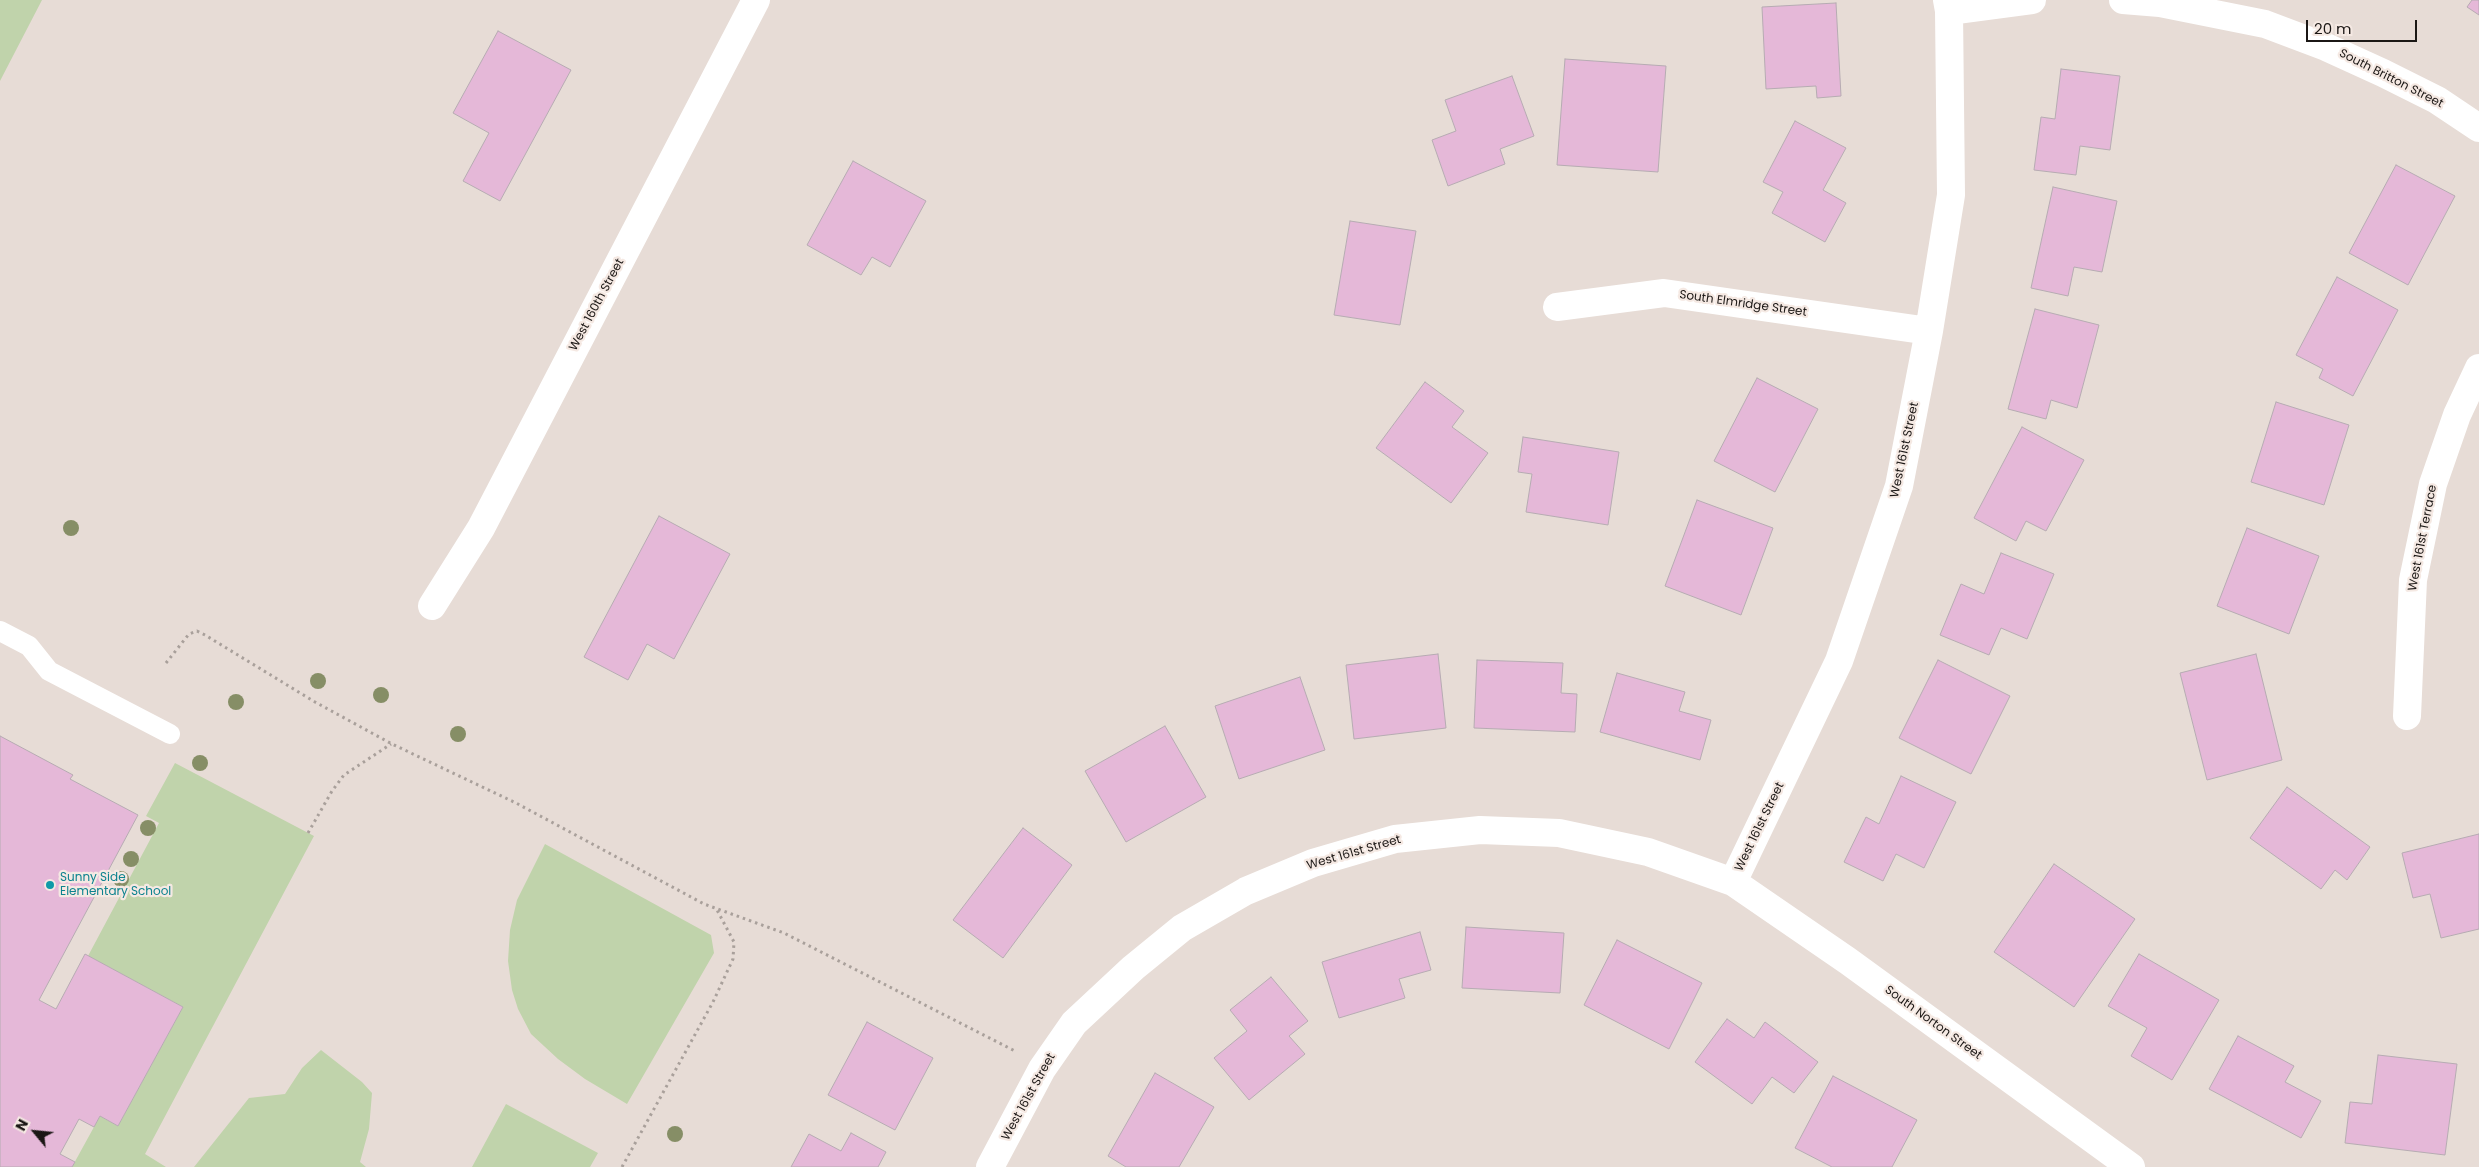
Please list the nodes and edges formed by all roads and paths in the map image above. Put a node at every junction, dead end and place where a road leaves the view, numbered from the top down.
1 (756, 0) edge
2 (2032, 0) edge
3 (2123, 0) edge
4 (1948, 6) edge
5 (2479, 128) edge
6 (1557, 307) dead end
7 (1929, 331) junction
8 (2479, 368) edge
9 (432, 606) dead end
10 (0, 631) edge
11 (166, 663) dead end
12 (2407, 716) dead end
13 (170, 734) dead end
14 (392, 744) junction
15 (308, 833) dead end
16 (1733, 882) junction
17 (716, 908) junction
18 (1022, 1055) dead end
19 (622, 1167) edge
20 (990, 1167) edge
21 (2131, 1167) edge

1 - 9 street, West 160th Street
2 - 4 street
3 - 5 street, South Britton Street
4 - 7 street, West 161st Street
6 - 7 street, South Elmridge Street
7 - 16 street, West 161st Street
8 - 12 street, West 161st Terrace
10 - 13 lane
11 - 14 path
14 - 15 path
14 - 17 path
16 - 20 street, West 161st Street
16 - 21 street, South Norton Street
17 - 18 path
17 - 19 path

